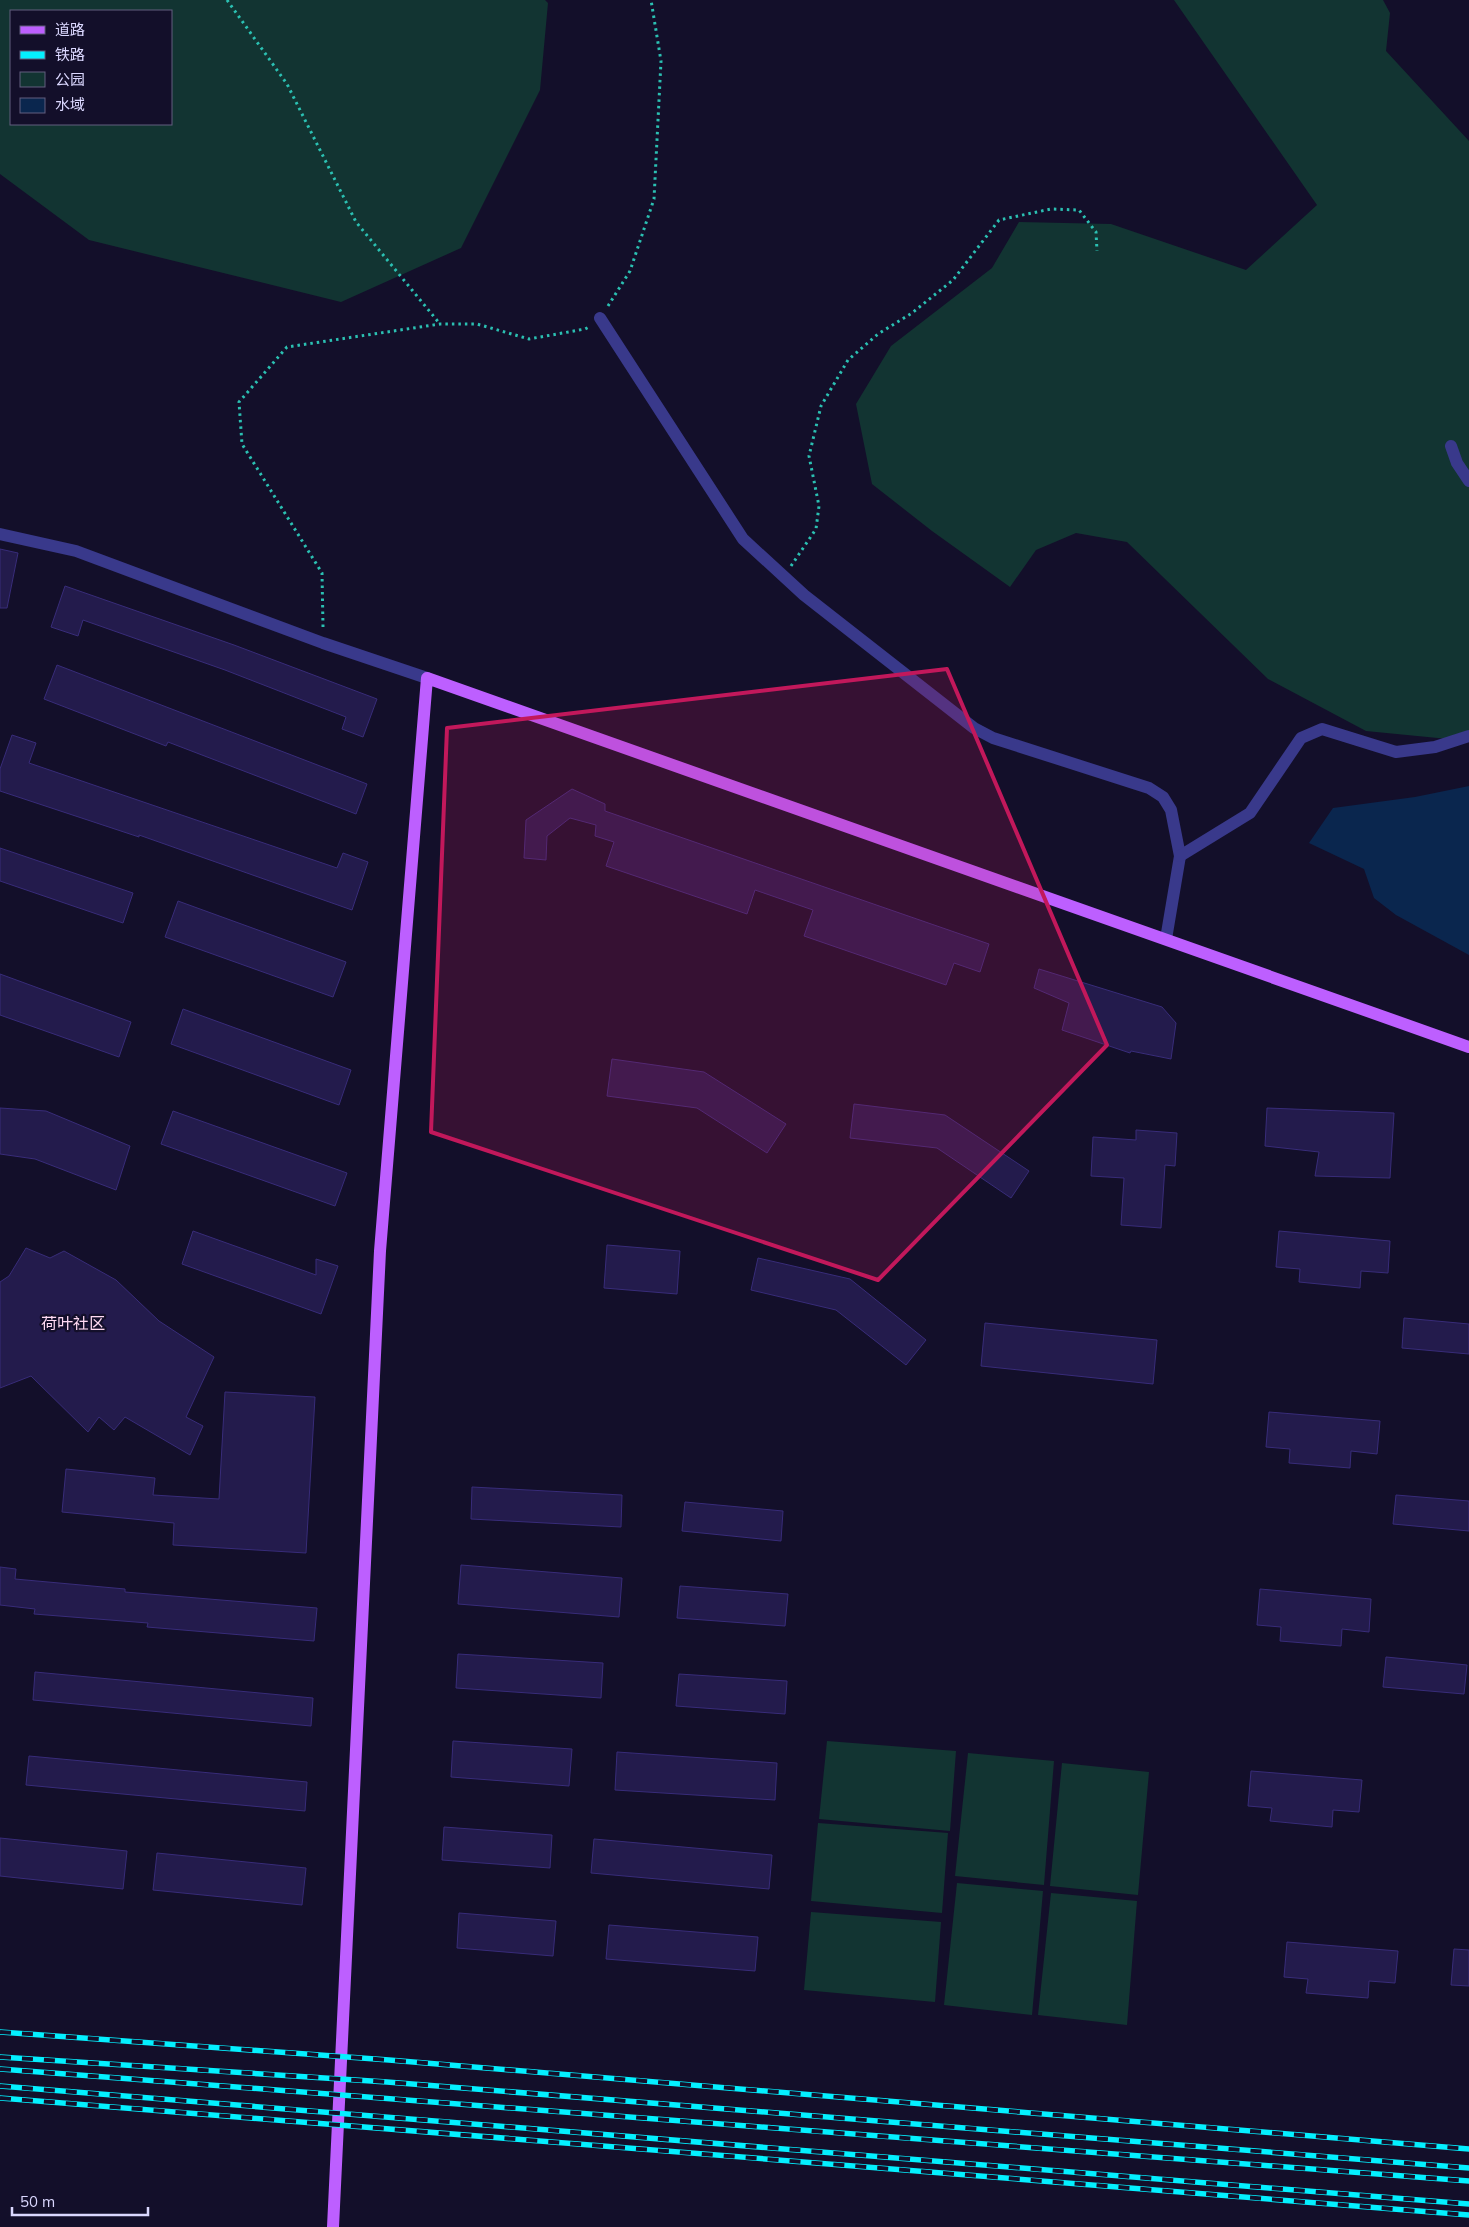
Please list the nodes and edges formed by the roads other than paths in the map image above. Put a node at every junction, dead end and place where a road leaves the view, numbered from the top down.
1 (600, 318) road end
2 (1451, 446) dead end
3 (1469, 481) edge
4 (0, 534) edge
5 (427, 678) junction
6 (1469, 736) edge
7 (1180, 856) junction
8 (1166, 939) junction
9 (1469, 1048) edge
10 (333, 2227) edge

1 - 7 street
2 - 3 street
4 - 5 street
5 - 8 main road
5 - 10 main road
6 - 7 street
7 - 8 street
8 - 9 main road

